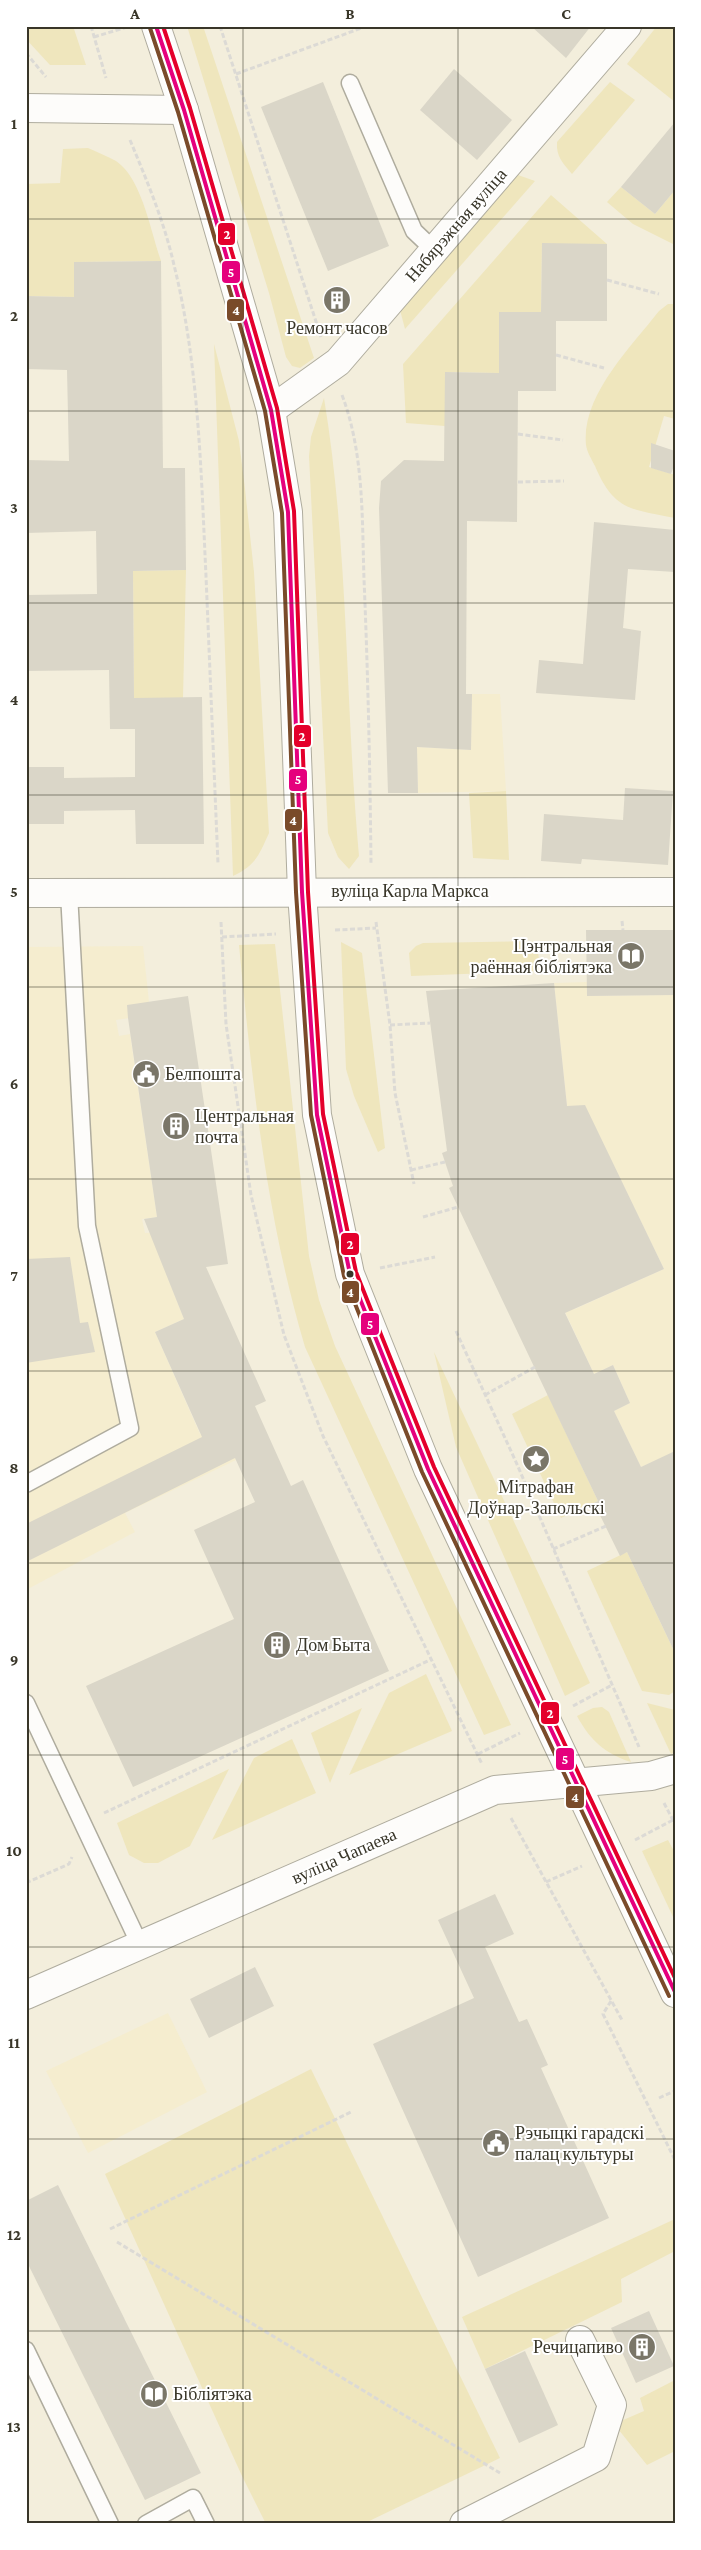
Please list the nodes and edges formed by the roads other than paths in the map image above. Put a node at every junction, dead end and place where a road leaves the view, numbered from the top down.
1 (156, 26) edge
2 (627, 26) edge
3 (350, 83) dead end
4 (26, 108) edge
5 (184, 110) junction
6 (434, 250) junction
7 (272, 410) junction
8 (302, 892) junction
9 (675, 892) edge
10 (26, 893) edge
11 (70, 893) junction
12 (26, 1484) edge
13 (26, 1703) edge
14 (663, 1772) edge
15 (577, 1782) junction
16 (140, 1945) junction
17 (675, 1993) edge
18 (26, 1994) edge
19 (580, 2340) dead end
20 (26, 2350) edge
21 (110, 2524) edge
22 (146, 2524) edge
23 (206, 2524) edge
24 (464, 2524) edge

1 - 5 street
2 - 6 street, Набярэжная вуліца
3 - 6 lane
4 - 5 street
5 - 7 street
6 - 7 street, Набярэжная вуліца
7 - 8 street
8 - 9 street, вуліца Карла Маркса
8 - 11 street, вуліца Карла Маркса
8 - 15 street
10 - 11 street, вуліца Карла Маркса
11 - 12 lane
13 - 16 lane
14 - 15 street, вуліца Чапаева
15 - 16 street, вуліца Чапаева
15 - 17 street
16 - 18 street, вуліца Чапаева
19 - 24 street
20 - 21 lane
22 - 23 lane

